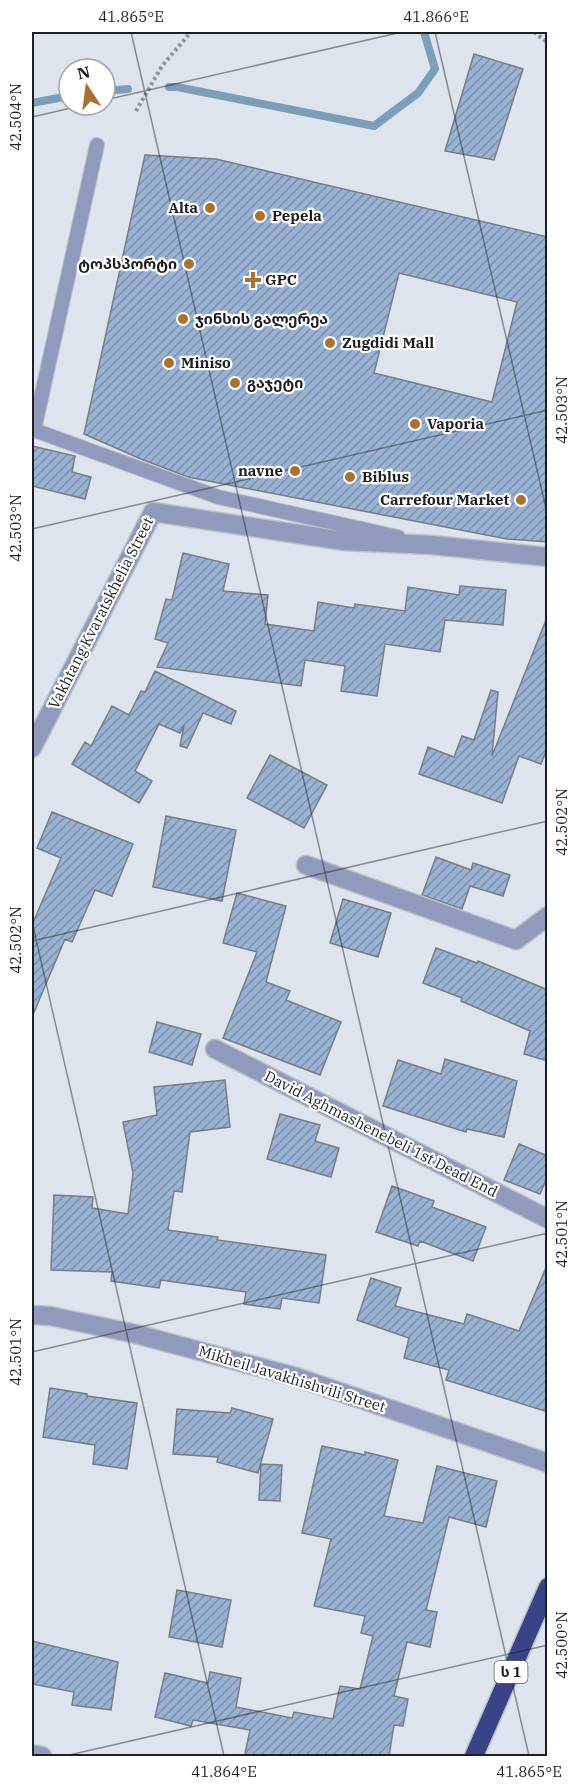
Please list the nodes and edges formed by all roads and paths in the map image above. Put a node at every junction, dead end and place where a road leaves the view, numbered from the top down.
1 (191, 32) edge
2 (534, 32) edge
3 (548, 43) edge
4 (136, 111) dead end
5 (97, 145) dead end
6 (432, 545) junction
7 (548, 557) edge
8 (32, 748) edge
9 (306, 865) dead end
10 (548, 916) edge
11 (215, 1049) dead end
12 (548, 1219) edge
13 (32, 1315) edge
14 (548, 1463) edge
15 (548, 1587) edge
16 (32, 1754) edge
17 (42, 1756) edge
18 (477, 1756) edge

1 - 4 path
2 - 3 path
5 - 6 lane
6 - 7 street, Vakhtang Kvaratskhelia Street
6 - 8 street, Vakhtang Kvaratskhelia Street
9 - 10 street
11 - 12 street, David Aghmashenebeli 1st Dead End
13 - 14 street, Mikheil Javakhishvili Street
15 - 18 highway, ს 1
16 - 17 street

